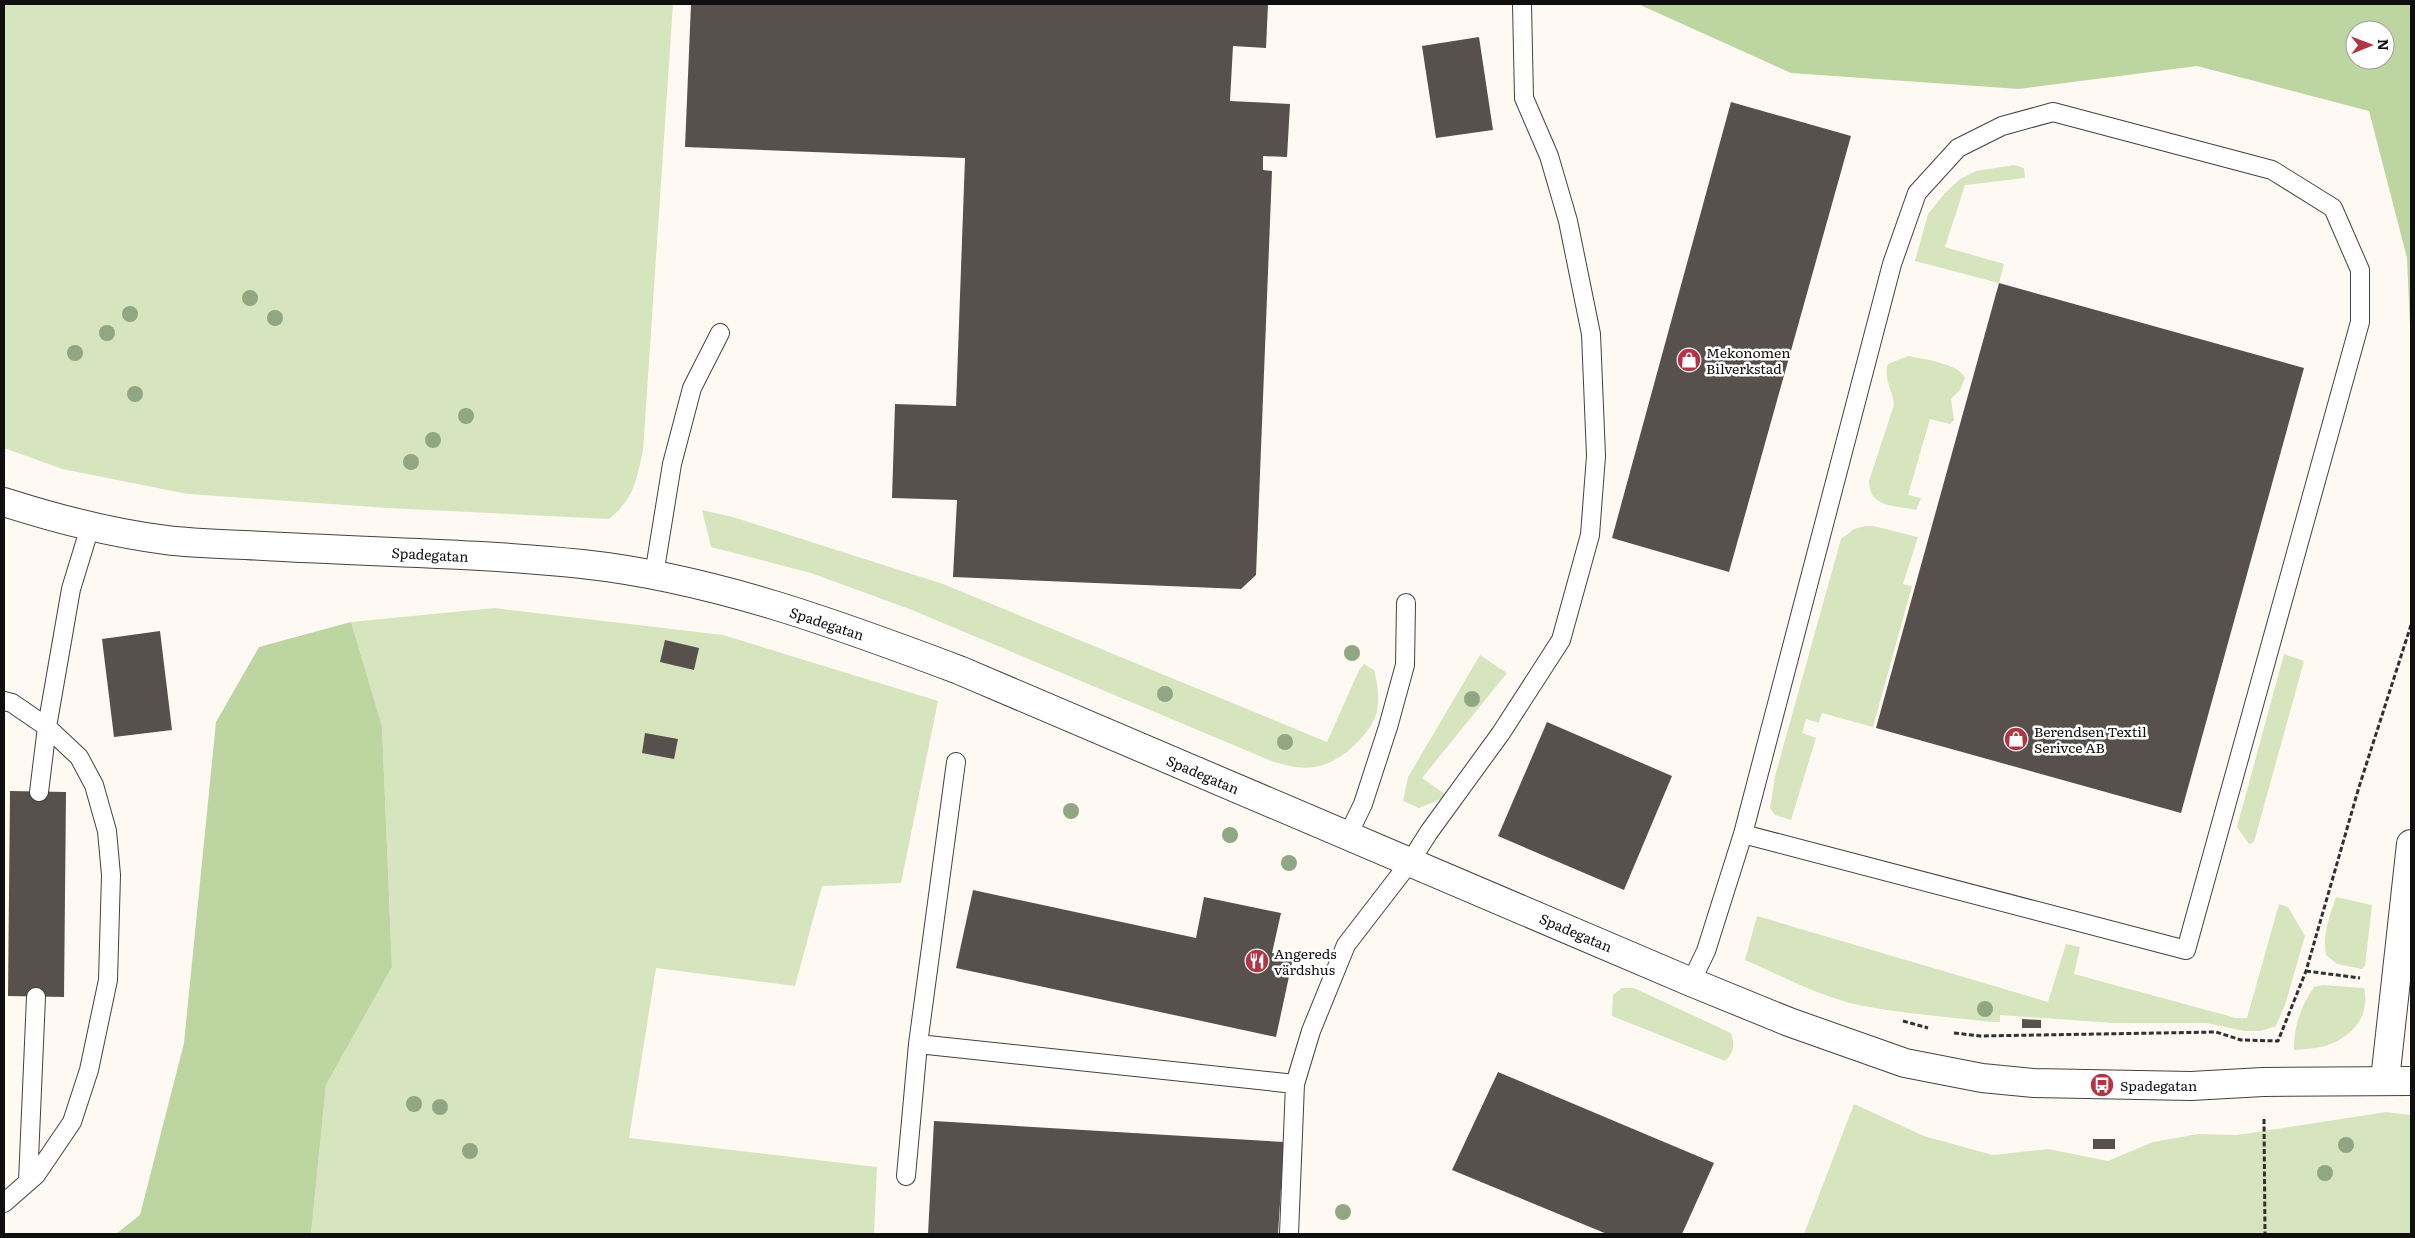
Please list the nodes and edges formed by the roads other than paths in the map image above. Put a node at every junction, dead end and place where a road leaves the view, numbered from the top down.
1 (1522, 4) edge
2 (720, 333) dead end
3 (4, 502) edge
4 (90, 527) junction
5 (654, 575) junction
6 (1406, 603) dead end
7 (4, 701) edge
8 (47, 727) junction
9 (956, 762) dead end
10 (39, 792) dead end
11 (1743, 834) junction
12 (1348, 835) junction
13 (2411, 849) edge
14 (1410, 862) junction
15 (1691, 982) junction
16 (36, 997) dead end
17 (918, 1044) junction
18 (2398, 1081) edge
19 (1295, 1084) junction
20 (906, 1176) dead end
21 (28, 1182) junction
22 (4, 1204) edge
23 (1289, 1234) edge

1 - 14 lane
2 - 5 lane
3 - 4 street, Spadegatan
4 - 5 street, Spadegatan
4 - 8 lane
5 - 12 street, Spadegatan
6 - 12 lane
7 - 8 lane
8 - 10 lane
8 - 21 lane
9 - 17 lane
11 - 11 lane
11 - 15 lane
12 - 14 street, Spadegatan
13 - 18 street, Spadegatan
14 - 15 street, Spadegatan
14 - 19 lane
15 - 18 street, Spadegatan
16 - 21 lane
17 - 19 lane
17 - 20 lane
19 - 23 lane
21 - 22 lane

